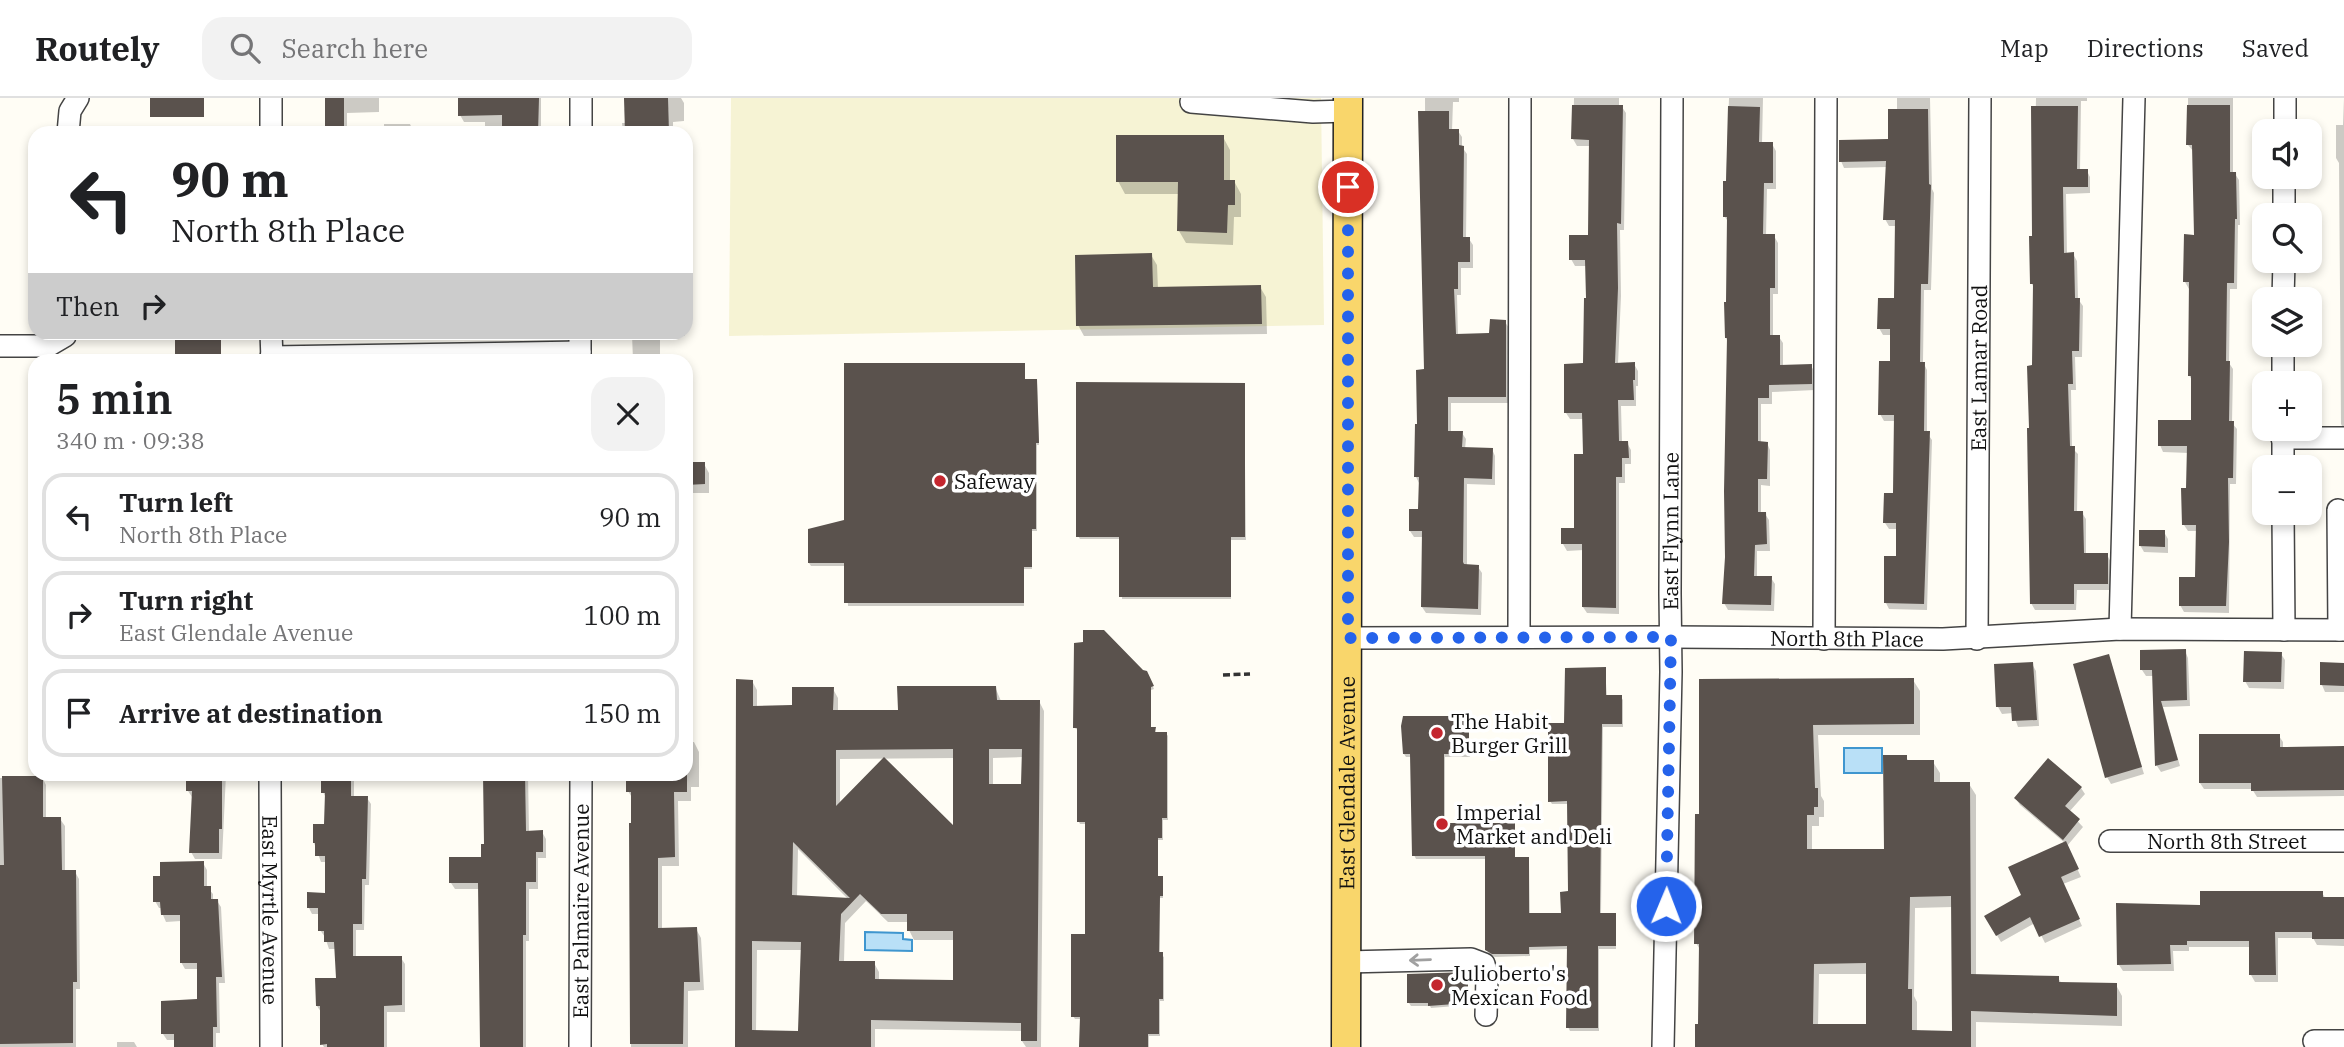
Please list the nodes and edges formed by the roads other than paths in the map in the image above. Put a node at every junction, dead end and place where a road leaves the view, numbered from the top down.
1 (78, 98) edge
2 (271, 98) edge
3 (581, 98) edge
4 (1520, 98) edge
5 (1672, 98) edge
6 (1826, 98) edge
7 (1980, 98) edge
8 (2134, 98) edge
9 (2285, 98) edge
10 (1191, 102) dead end
11 (1348, 105) edge
12 (2285, 119) edge
13 (68, 126) edge
14 (271, 126) edge
15 (581, 126) edge
16 (58, 340) edge
17 (0, 346) edge
18 (580, 348) edge
19 (412, 354) edge
20 (2322, 436) edge
21 (2344, 438) edge
22 (2338, 510) dead end
23 (2283, 525) edge
24 (2120, 629) junction
25 (2284, 630) junction
26 (2342, 630) edge
27 (1519, 637) junction
28 (1671, 637) junction
29 (1348, 638) junction
30 (1824, 639) junction
31 (1977, 639) junction
32 (271, 781) edge
33 (581, 781) edge
34 (2110, 841) dead end
35 (2344, 841) edge
36 (1346, 962) junction
37 (1486, 1015) dead end
38 (2314, 1041) dead end
39 (2344, 1041) edge
40 (271, 1047) edge
41 (580, 1047) edge
42 (1346, 1047) edge
43 (1663, 1047) edge

1 - 13 street
2 - 14 street
3 - 15 street
4 - 27 street
5 - 28 street, East Flynn Lane
6 - 30 street
7 - 31 street, East Lamar Road
8 - 24 street
9 - 12 street
10 - 11 street
11 - 29 main road, East Glendale Avenue
16 - 17 street
18 - 19 street
20 - 21 street
22 - 26 street
23 - 25 street
24 - 25 street, North 8th Place
24 - 31 street, North 8th Place
25 - 26 street, North 8th Place
27 - 28 street, North 8th Place
27 - 29 street, North 8th Place
28 - 30 street, North 8th Place
28 - 43 street, East Flynn Lane
29 - 36 main road, East Glendale Avenue
30 - 31 street, North 8th Place
32 - 40 street, East Myrtle Avenue
33 - 41 street, East Palmaire Avenue
34 - 35 street, North 8th Street
37 -> 36 street
36 - 42 main road, East Glendale Avenue
38 - 39 street

